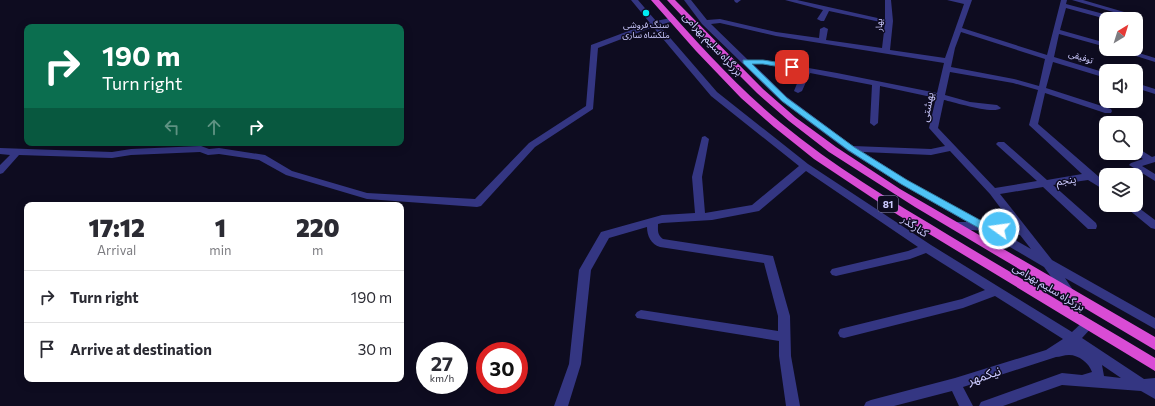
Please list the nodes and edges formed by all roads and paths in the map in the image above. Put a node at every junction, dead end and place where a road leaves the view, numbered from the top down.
1 (634, 0) edge
2 (655, 0) edge
3 (672, 0) edge
4 (788, 0) edge
5 (888, 0) edge
6 (950, 0) edge
7 (1075, 0) edge
8 (689, 1) edge
9 (968, 1) edge
10 (1063, 3) edge
11 (827, 9) junction
12 (1120, 12) edge
13 (1099, 15) edge
14 (672, 19) junction
15 (821, 19) dead end
16 (888, 21) junction
17 (705, 22) junction
18 (654, 24) junction
19 (824, 29) dead end
20 (958, 29) junction
21 (1056, 30) junction
22 (822, 42) junction
23 (1099, 43) edge
24 (886, 52) junction
25 (1142, 56) edge
26 (1049, 58) junction
27 (1155, 60) edge
28 (746, 62) junction
29 (947, 65) junction
30 (807, 70) junction
31 (1099, 74) edge
32 (876, 84) junction
33 (1143, 88) edge
34 (1042, 89) junction
35 (798, 91) dead end
36 (1155, 92) edge
37 (940, 96) junction
38 (997, 108) dead end
39 (1108, 111) dead end
40 (874, 123) dead end
41 (705, 139) dead end
42 (1001, 144) dead end
43 (851, 148) junction
44 (952, 148) junction
45 (0, 151) edge
46 (17, 152) junction
47 (1143, 154) edge
48 (1153, 160) edge
49 (805, 166) junction
50 (0, 171) edge
51 (1090, 176) junction
52 (1155, 178) edge
53 (1045, 183) junction
54 (1099, 183) edge
55 (993, 192) junction
56 (1137, 212) edge
57 (700, 217) junction
58 (653, 222) junction
59 (1155, 225) edge
60 (954, 226) junction
61 (1092, 226) dead end
62 (987, 228) junction
63 (1024, 231) junction
64 (926, 248) junction
65 (1050, 266) junction
66 (836, 272) dead end
67 (995, 291) junction
68 (1069, 293) junction
69 (640, 314) dead end
70 (1155, 324) edge
71 (1088, 325) junction
72 (844, 333) dead end
73 (784, 337) junction
74 (1073, 340) junction
75 (1155, 344) edge
76 (1050, 354) junction
77 (1155, 365) edge
78 (1082, 380) junction
79 (955, 384) junction
80 (1155, 384) edge
81 (1141, 385) junction
82 (1155, 393) edge
83 (561, 406) edge
84 (793, 406) edge
85 (871, 406) edge
86 (966, 406) edge
87 (986, 406) edge

1 - 18 street, کنارگذر
2 - 14 highway, بزرگراه سلیم بهرامی / 81
3 - 60 highway, بزرگراه سلیم بهرامی / 81
4 - 11 street
5 - 16 street, بهار
6 - 9 street
7 - 12 street
8 - 17 street
9 - 20 street, بهشتی
10 - 13 street
10 - 21 street, پنجم
11 - 15 street
11 - 16 street
14 - 18 street
14 - 71 highway, بزرگراه سلیم بهرامی / 81
16 - 24 street, بهار
17 - 22 street
17 - 28 street
18 - 46 street
18 - 49 street, کنارگذر
19 - 22 street
20 - 26 street, توفیقی
20 - 29 street, بهشتی
21 - 23 street
21 - 26 street, پنجم
22 - 24 street
24 - 29 street
25 - 27 street
26 - 31 street, توفیقی
26 - 34 street, پنجم
28 - 30 street
28 - 43 street
29 - 34 street
29 - 37 street, بهشتی
30 - 32 street
30 - 35 street
32 - 37 street
32 - 40 street
33 - 36 street
34 - 39 street
34 - 51 street, پنجم
37 - 38 street
37 - 44 street, بهشتی
41 - 57 street
42 - 53 street
43 - 44 street
43 - 62 street
44 - 55 street, بهشتی
45 - 46 street
46 - 50 street
47 - 48 street
48 - 52 street
49 - 57 street
49 - 64 street, کنارگذر
51 - 53 street, پنجم
51 - 54 street
53 - 55 street, پنجم
53 - 61 street
55 - 63 street
56 - 59 street
57 - 58 street
58 - 73 street
58 - 83 street
60 - 62 street
60 - 68 highway, بزرگراه سلیم بهرامی / 81
62 - 63 street
62 - 65 street
63 - 65 street
64 - 66 street
64 - 67 street, کنارگذر
65 - 68 street
65 - 70 street
67 - 72 street
67 - 74 street, کنارگذر
68 - 75 highway, بزرگراه سلیم بهرامی / 81
69 - 73 street
71 - 74 street, نیکمهر
71 - 77 highway, بزرگراه سلیم بهرامی / 81
73 - 84 street
74 - 76 street, نیکمهر
74 - 81 street, کنارگذر
76 - 78 street
76 - 79 street, نیکمهر
78 - 81 street
78 - 87 street
79 - 85 street, نیکمهر
79 - 86 street
80 - 81 street
81 - 82 street, کنارگذر

